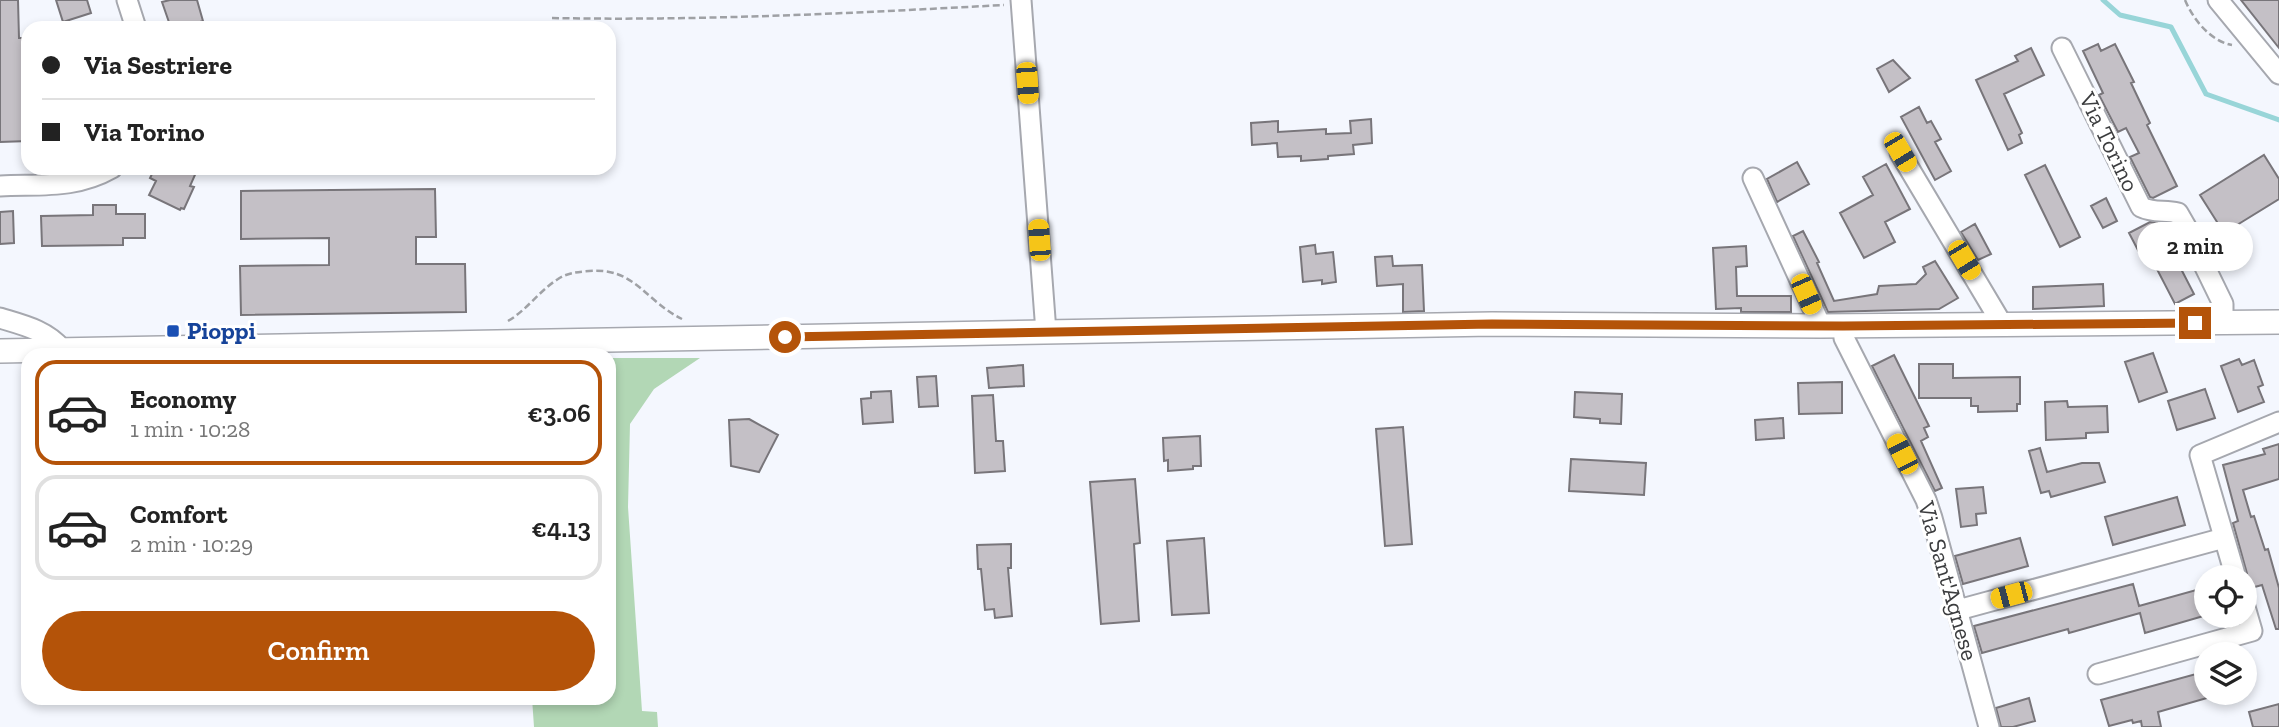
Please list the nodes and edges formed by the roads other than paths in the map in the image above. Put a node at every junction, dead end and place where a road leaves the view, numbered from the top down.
1 (127, 0) edge
2 (2218, 0) edge
3 (1021, 2) edge
4 (134, 21) edge
5 (2062, 48) dead end
6 (2279, 74) edge
7 (1900, 152) dead end
8 (100, 175) edge
9 (1753, 178) dead end
10 (0, 186) edge
11 (0, 318) edge
12 (2279, 322) edge
13 (2223, 323) junction
14 (2002, 324) junction
15 (1832, 326) junction
16 (1046, 332) junction
17 (61, 348) edge
18 (120, 348) edge
19 (21, 350) edge
20 (0, 351) edge
21 (2279, 422) edge
22 (2224, 538) junction
23 (2232, 565) edge
24 (1958, 610) junction
25 (2251, 628) edge
26 (2098, 674) dead end
27 (1989, 727) edge

1 - 4 street
2 - 6 street
3 - 16 street
5 - 13 street, Via Torino
7 - 14 street
8 - 10 street
9 - 15 street, Via Sant'Agnese
11 - 17 street
12 - 13 main road
13 - 14 main road
14 - 15 main road
15 - 16 main road
15 - 24 street, Via Sant'Agnese
16 - 18 main road
19 - 20 main road
21 - 22 street
22 - 23 street
22 - 24 street
24 - 27 street, Via Sant'Agnese
25 - 26 street

